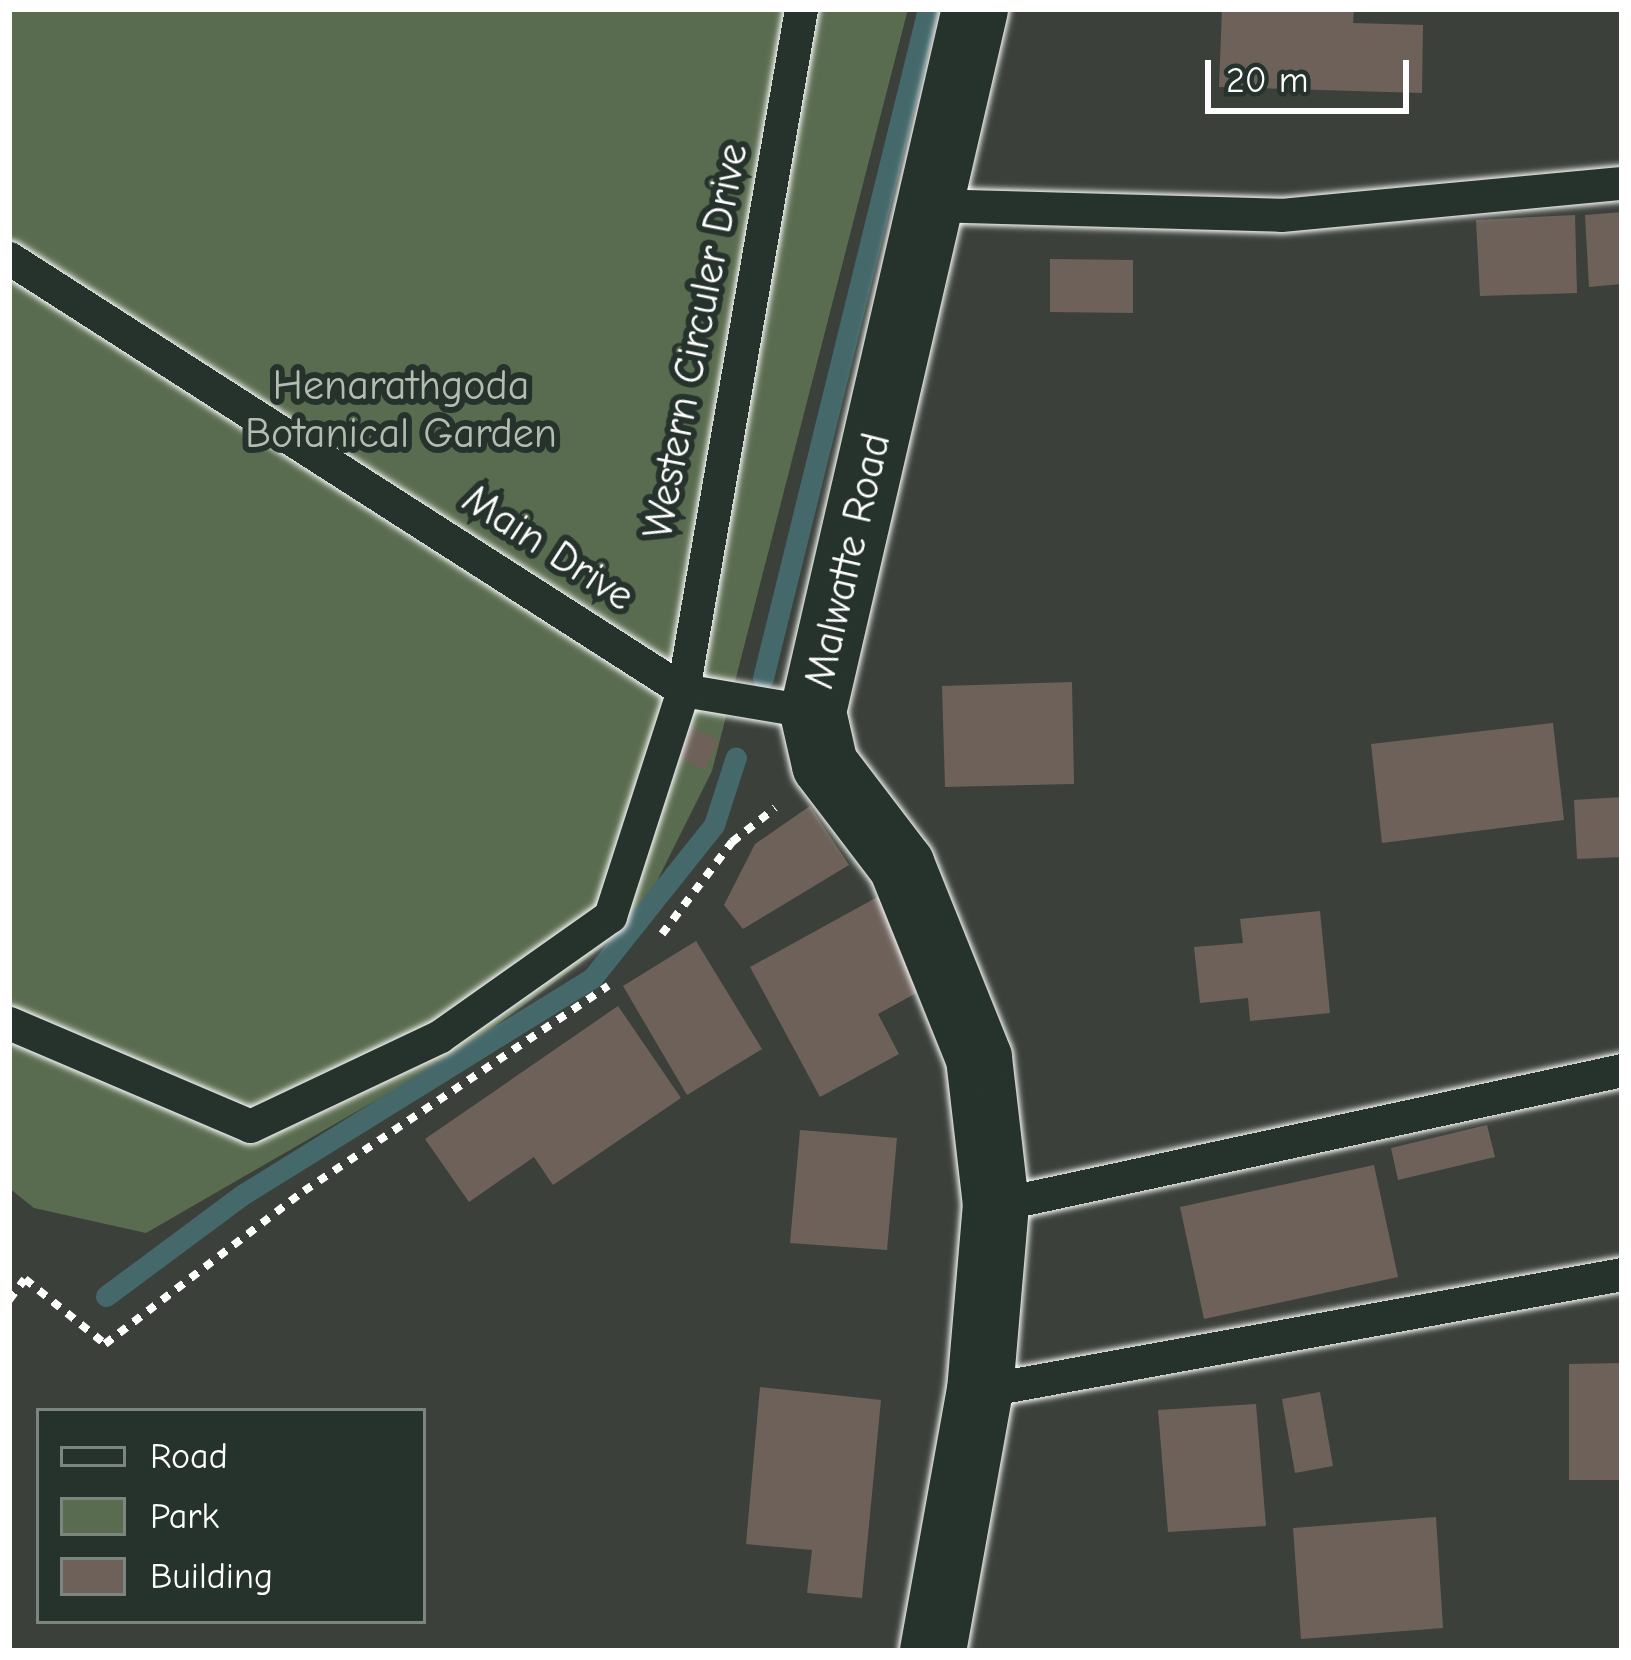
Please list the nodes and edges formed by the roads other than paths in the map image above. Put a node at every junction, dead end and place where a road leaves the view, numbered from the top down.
1 (801, 9) edge
2 (975, 9) edge
3 (1622, 183) edge
4 (930, 205) junction
5 (9, 258) edge
6 (683, 690) junction
7 (813, 712) junction
8 (9, 1023) edge
9 (1622, 1070) edge
10 (996, 1205) junction
11 (1622, 1274) edge
12 (980, 1391) junction
13 (933, 1651) edge

1 - 6 lane, Western Circuler Drive
2 - 4 street, Malwatte Road
3 - 4 lane
4 - 7 street, Malwatte Road
5 - 6 lane, Main Drive
6 - 7 lane, Main Drive
6 - 8 lane, Western Circuler Drive
7 - 10 street, Malwatte Road
9 - 10 lane
10 - 12 street, Malwatte Road
11 - 12 lane
12 - 13 street, Malwatte Road

